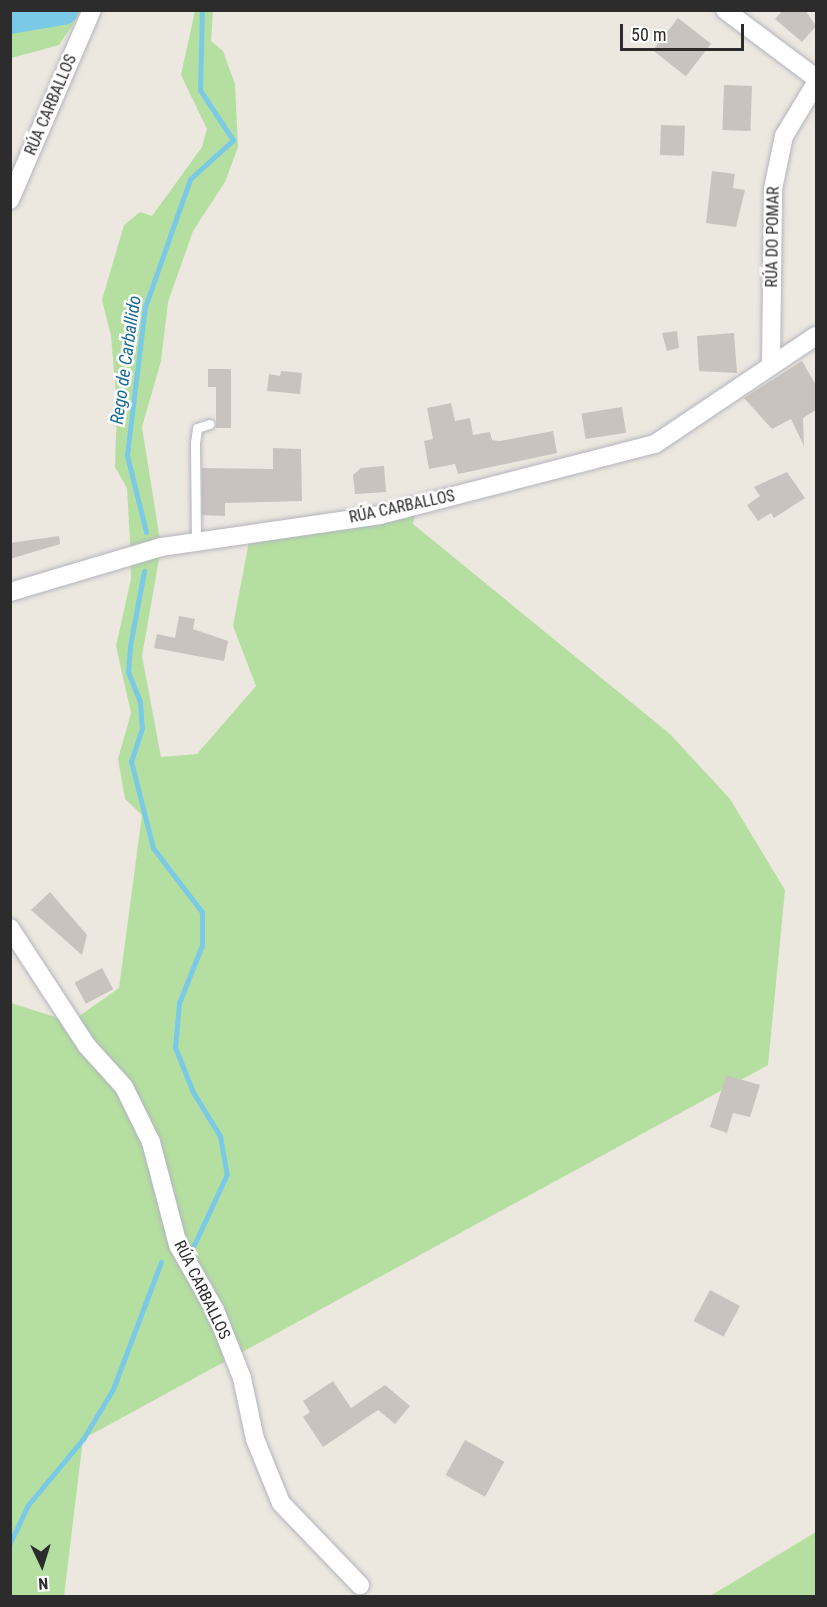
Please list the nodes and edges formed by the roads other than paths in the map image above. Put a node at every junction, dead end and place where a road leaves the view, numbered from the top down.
1 (92, 10) edge
2 (725, 10) edge
3 (816, 78) edge
4 (816, 83) edge
5 (10, 200) edge
6 (816, 336) edge
7 (771, 365) junction
8 (209, 424) dead end
9 (196, 541) junction
10 (10, 592) edge
11 (10, 928) edge
12 (360, 1585) dead end

1 - 5 street, RÚA CARBALLOS
2 - 3 street
4 - 7 street, RÚA DO POMAR
6 - 7 street, RÚA CARBALLOS
7 - 9 street, RÚA CARBALLOS
8 - 9 lane
9 - 10 street, RÚA CARBALLOS
11 - 12 street, RÚA CARBALLOS

